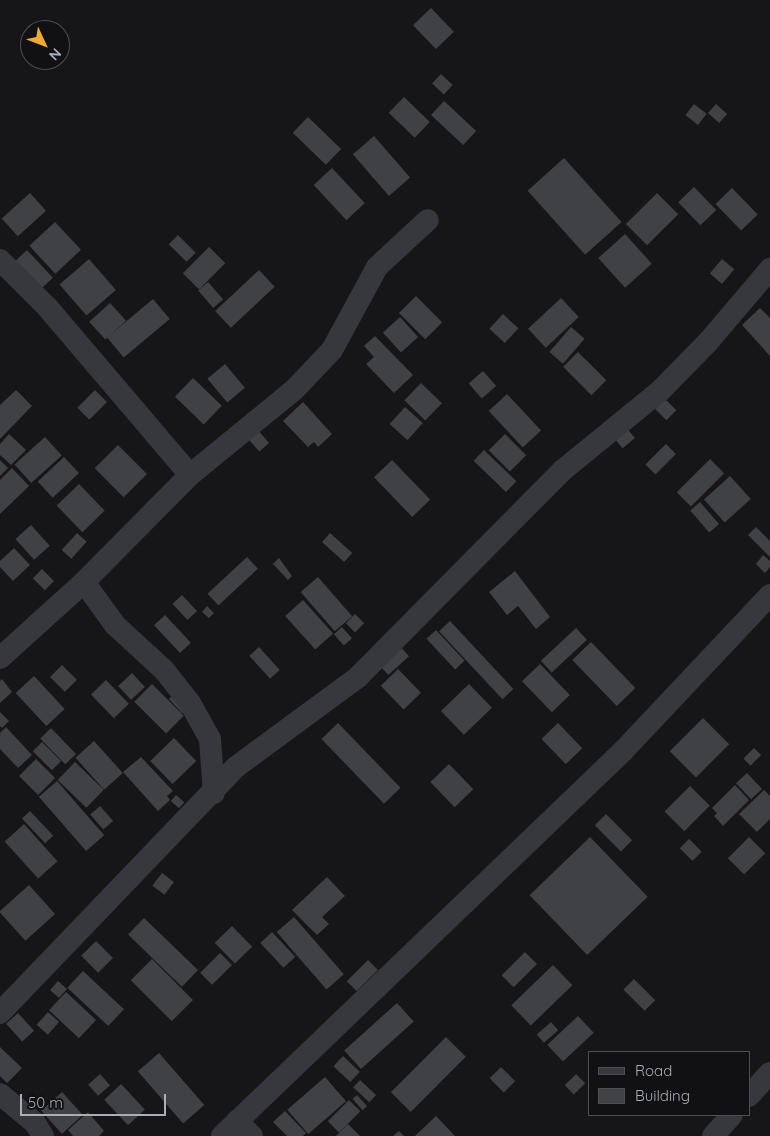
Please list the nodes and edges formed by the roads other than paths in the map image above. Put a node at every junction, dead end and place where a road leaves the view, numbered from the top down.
1 (428, 220) dead end
2 (0, 260) edge
3 (770, 269) edge
4 (190, 475) junction
5 (84, 582) junction
6 (770, 595) edge
7 (4, 648) edge
8 (214, 793) junction
9 (0, 1013) edge
10 (770, 1073) edge
11 (0, 1094) edge
12 (750, 1095) edge
13 (731, 1116) edge
14 (237, 1131) edge
15 (44, 1136) edge
16 (713, 1136) edge

1 - 4 street
2 - 4 street
3 - 8 street
4 - 5 street
5 - 7 street
5 - 8 street
6 - 14 street
8 - 9 street
10 - 12 street
11 - 15 street
13 - 16 street

